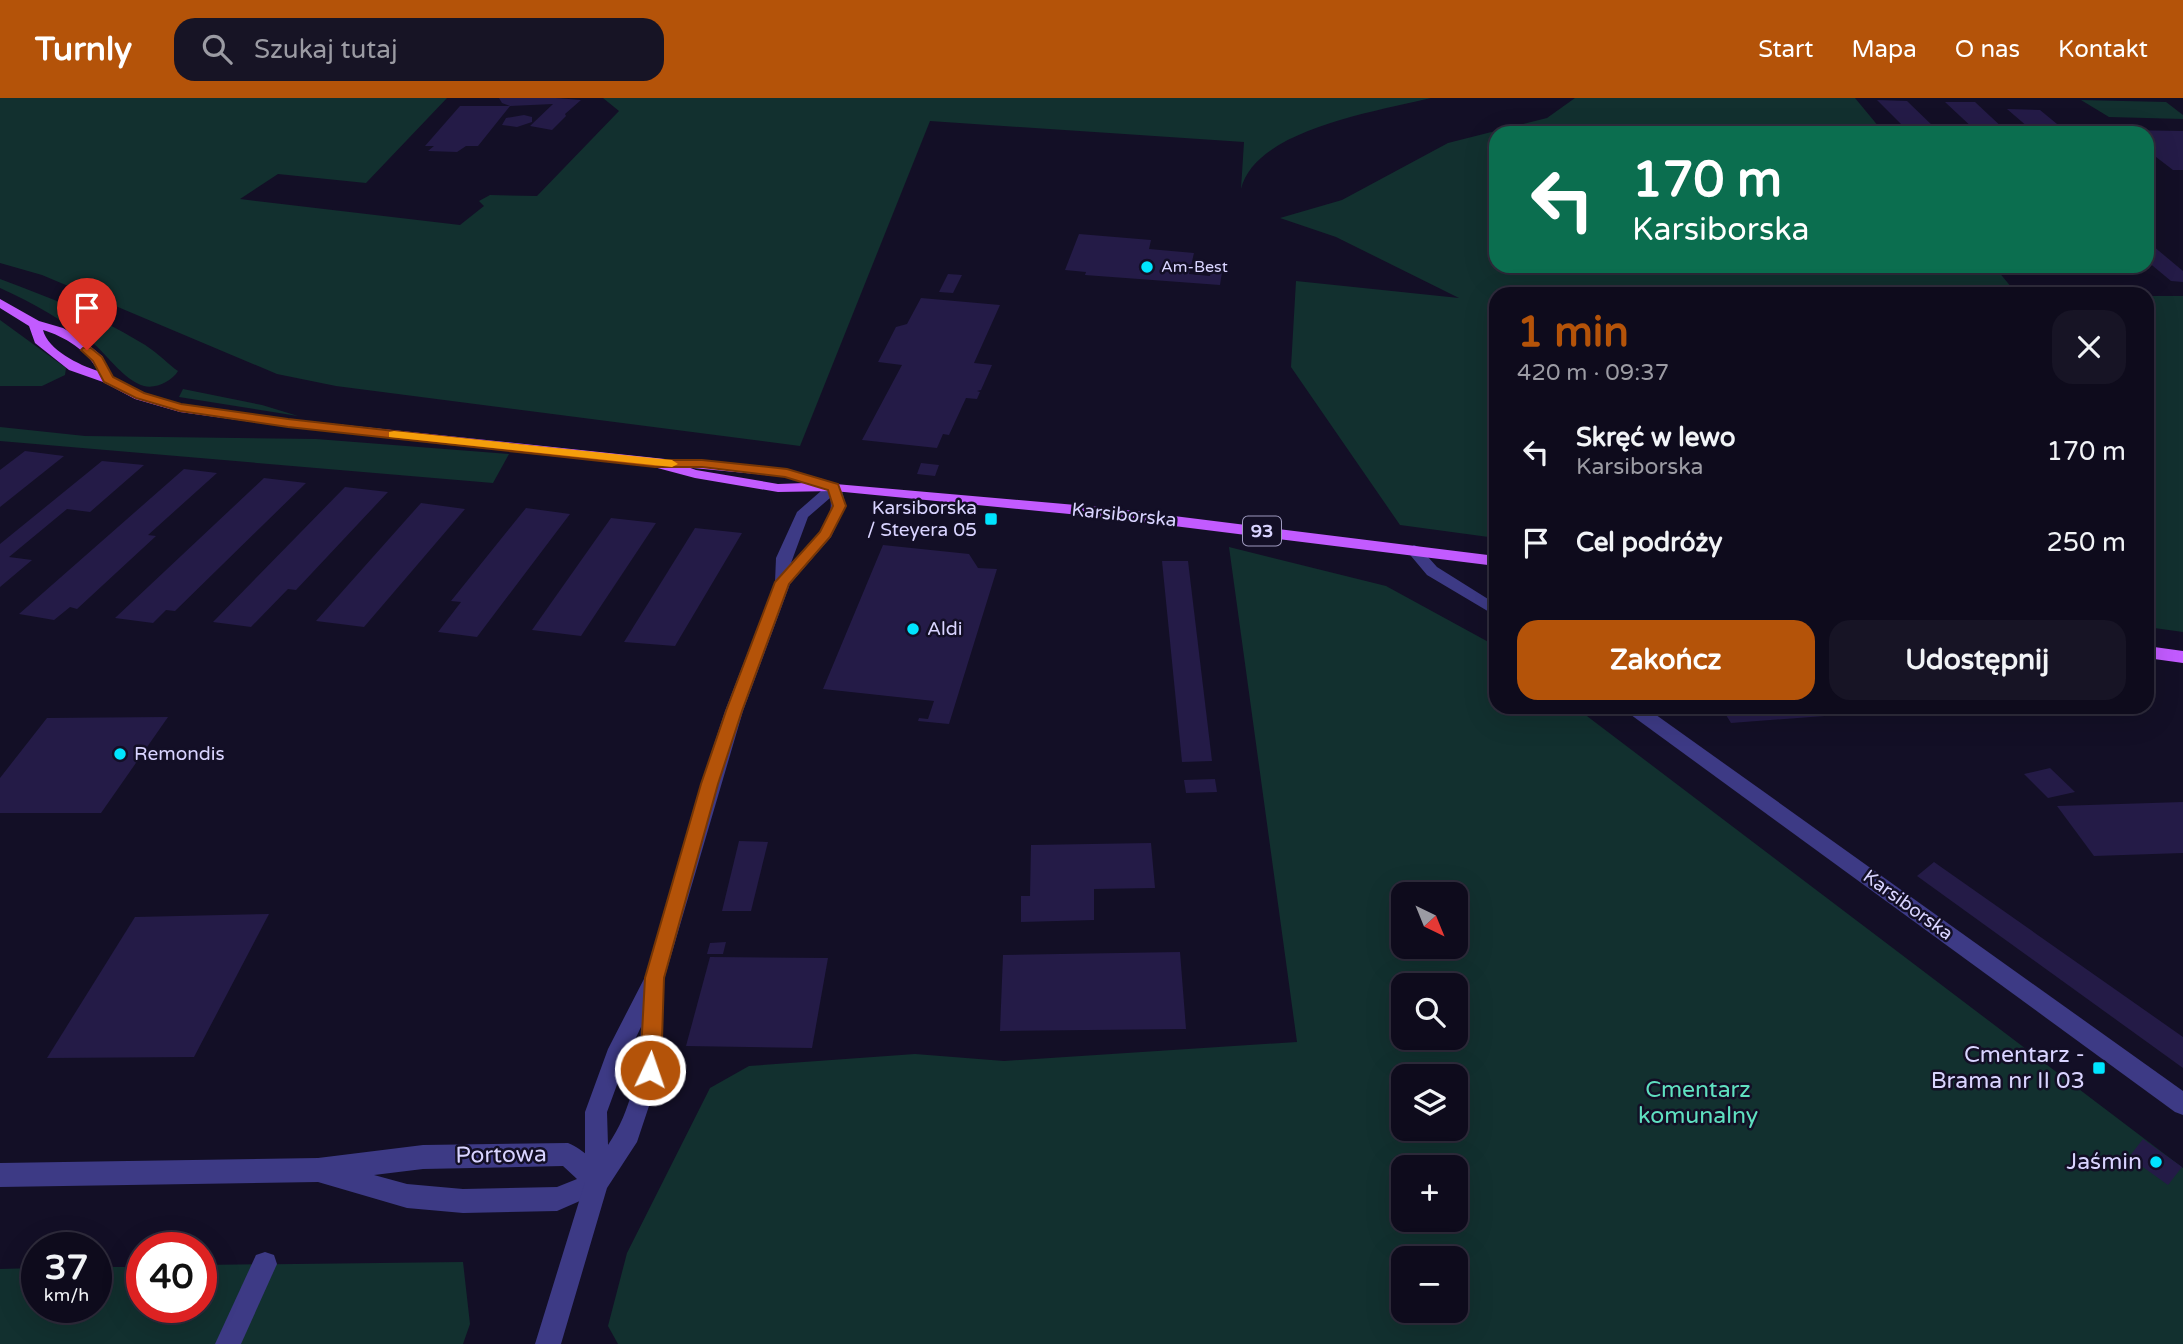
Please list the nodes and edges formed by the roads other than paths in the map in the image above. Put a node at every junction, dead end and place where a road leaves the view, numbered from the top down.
1 (0, 303) edge
2 (35, 324) junction
3 (108, 379) junction
4 (834, 487) junction
5 (1414, 550) junction
6 (1489, 560) edge
7 (783, 582) junction
8 (1489, 607) edge
9 (2154, 653) edge
10 (2183, 657) edge
11 (1643, 714) edge
12 (655, 978) junction
13 (2183, 1104) edge
14 (318, 1170) junction
15 (0, 1175) edge
16 (597, 1182) junction
17 (265, 1264) dead end
18 (228, 1344) edge
19 (548, 1344) edge

1 - 2 main road, Karsiborska / 93
2 - 3 main road, Karsiborska / 93
2 - 3 main road, Karsiborska / 93
3 - 4 main road, Karsiborska / 93
4 - 5 main road, Karsiborska / 93
4 - 7 street
4 - 7 street
5 - 6 main road, Karsiborska / 93
5 - 8 street
7 - 12 street
9 - 10 main road
11 - 13 street, Karsiborska
12 - 16 street
12 - 16 street
14 - 15 street, Portowa
14 - 16 street, Portowa
14 - 16 street, Portowa
16 - 19 street
17 - 18 street

